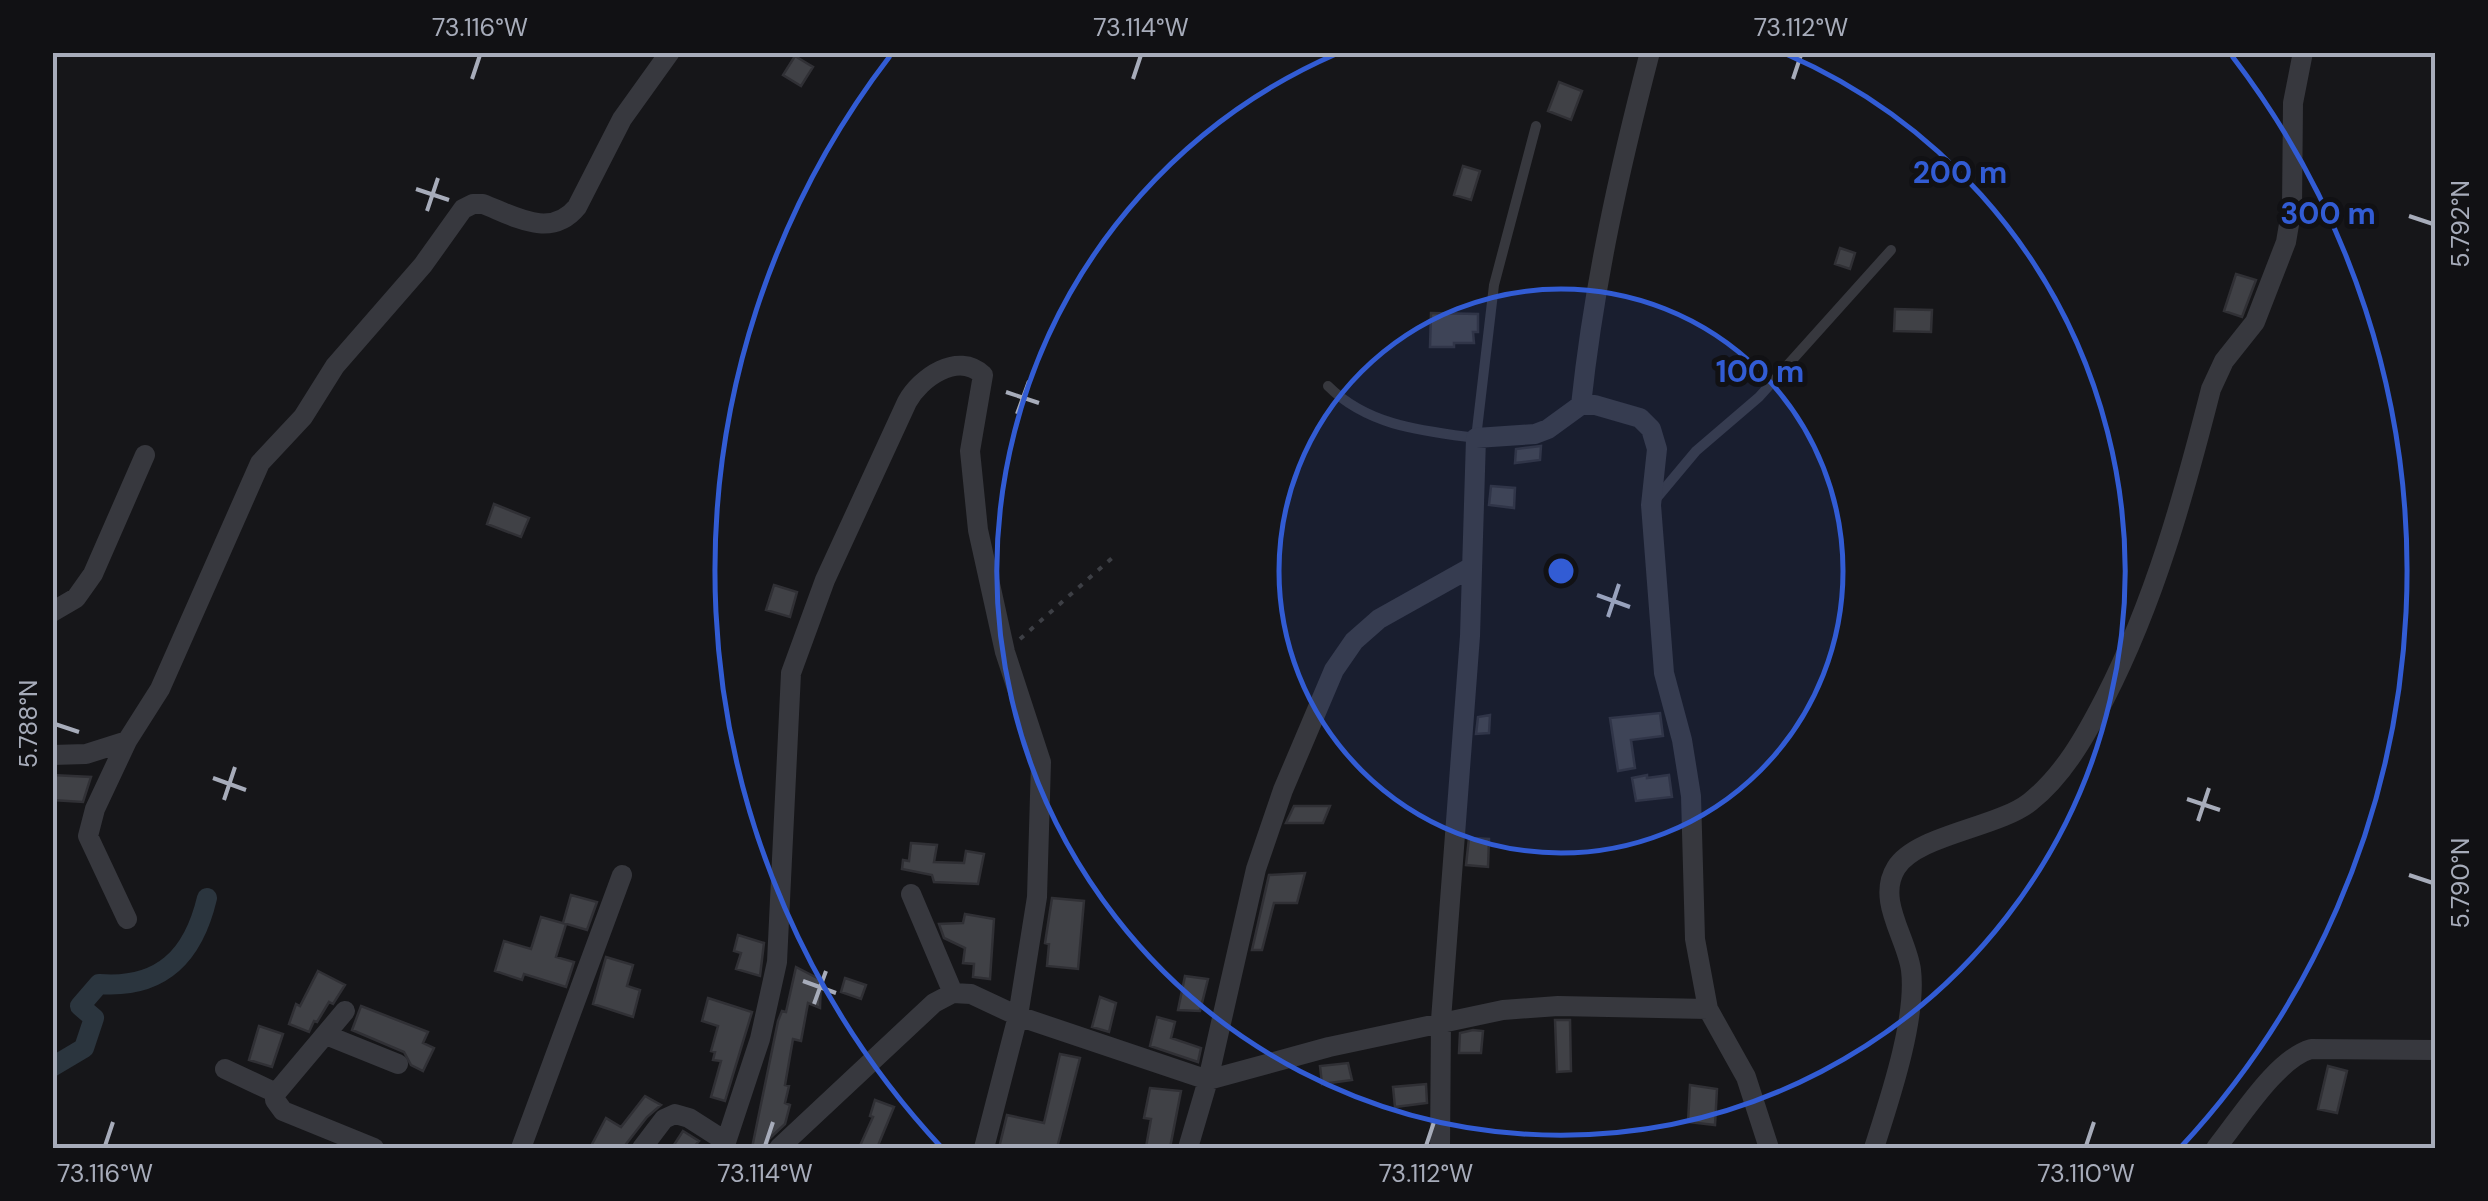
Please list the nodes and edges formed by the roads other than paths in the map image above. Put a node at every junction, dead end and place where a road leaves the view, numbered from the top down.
1 (670, 52) edge
2 (1650, 52) edge
3 (2303, 52) edge
4 (1536, 126) dead end
5 (1891, 250) dead end
6 (1328, 386) dead end
7 (1581, 405) junction
8 (1476, 438) junction
9 (145, 455) dead end
10 (1651, 505) junction
11 (1470, 568) junction
12 (52, 612) edge
13 (127, 740) junction
14 (52, 754) edge
15 (622, 875) dead end
16 (910, 894) dead end
17 (126, 919) dead end
18 (953, 993) junction
19 (1708, 1008) junction
20 (345, 1011) dead end
21 (1018, 1016) junction
22 (1441, 1020) junction
23 (326, 1035) junction
24 (2436, 1050) edge
25 (398, 1064) dead end
26 (224, 1069) dead end
27 (1208, 1080) junction
28 (276, 1092) junction
29 (724, 1145) edge
30 (374, 1148) edge
31 (522, 1148) edge
32 (642, 1148) edge
33 (779, 1148) edge
34 (984, 1148) edge
35 (1188, 1148) edge
36 (1440, 1148) edge
37 (1770, 1148) edge
38 (1874, 1148) edge
39 (2216, 1148) edge

1 - 13 street
2 - 7 street
3 - 38 street
4 - 8 lane
5 - 10 lane
6 - 8 lane
7 - 8 street
7 - 10 street
8 - 11 street
9 - 12 street
10 - 19 street
11 - 22 street
11 - 27 street
13 - 14 street
13 - 17 street
15 - 31 street
16 - 18 street
18 - 21 street
18 - 33 street
19 - 22 street
19 - 37 street
20 - 23 street
21 - 27 street
21 - 29 street
21 - 34 street
22 - 27 street
22 - 36 street
23 - 25 street
23 - 28 street
24 - 39 street
26 - 28 street
27 - 35 street
28 - 30 street
29 - 32 street

